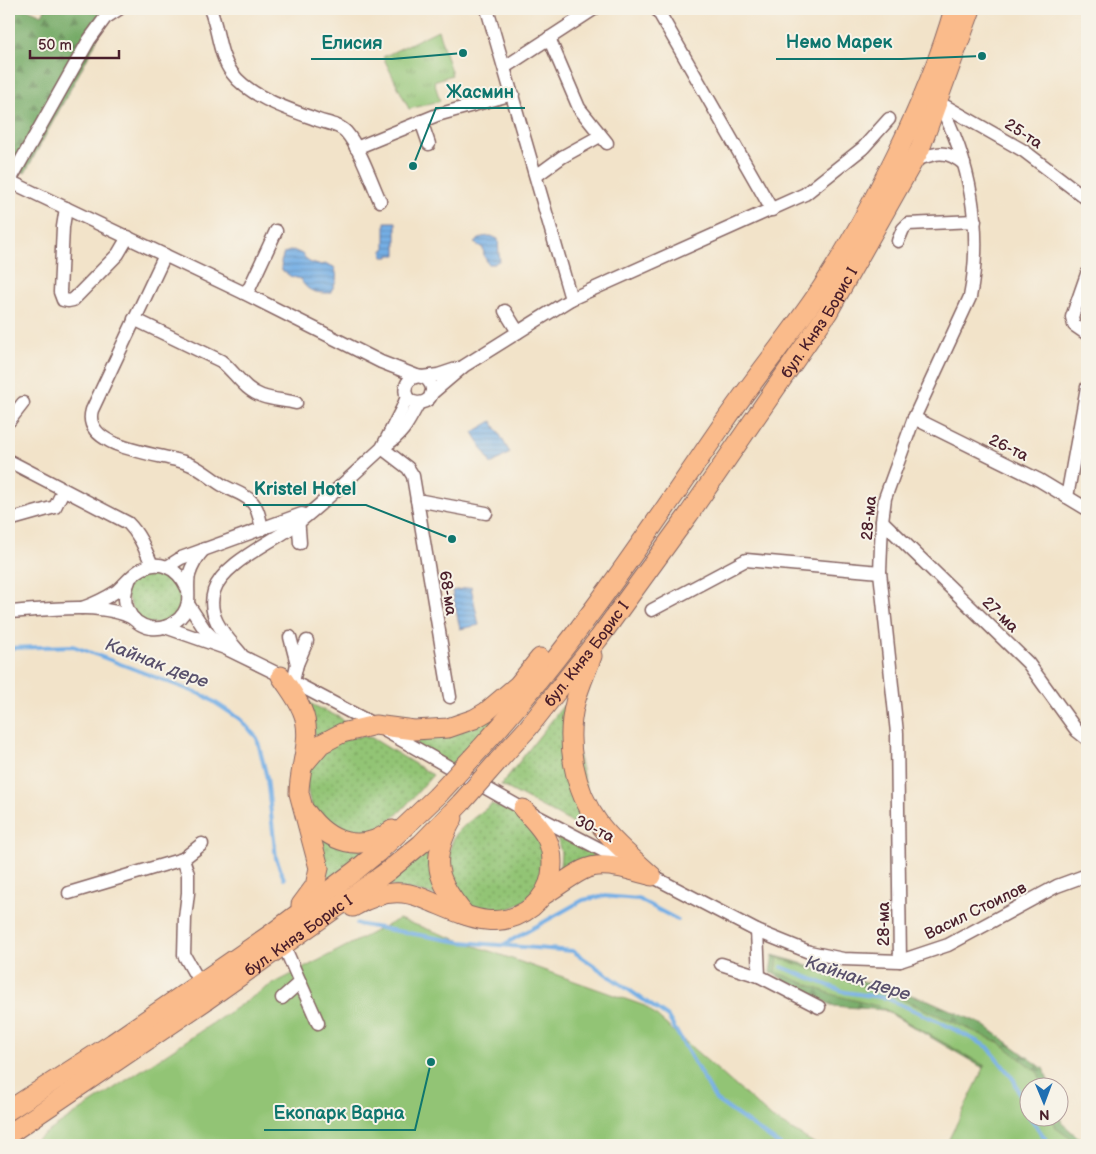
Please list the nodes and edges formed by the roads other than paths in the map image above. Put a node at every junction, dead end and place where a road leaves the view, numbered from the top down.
1 (119, 9) edge
2 (210, 9) edge
3 (488, 9) edge
4 (594, 9) edge
5 (657, 9) edge
6 (954, 9) edge
7 (971, 9) edge
8 (107, 13) edge
9 (549, 38) junction
10 (505, 67) junction
11 (513, 94) junction
12 (938, 102) junction
13 (889, 119) dead end
14 (421, 121) junction
15 (429, 144) dead end
16 (356, 148) junction
17 (913, 161) junction
18 (964, 164) junction
19 (536, 176) junction
20 (9, 181) edge
21 (1087, 199) edge
22 (380, 201) dead end
23 (66, 208) junction
24 (772, 210) junction
25 (975, 220) junction
26 (276, 231) dead end
27 (128, 237) junction
28 (898, 241) dead end
29 (165, 255) junction
30 (1087, 274) edge
31 (244, 293) junction
32 (571, 299) junction
33 (505, 311) dead end
34 (134, 320) junction
35 (518, 332) junction
36 (1087, 334) edge
37 (381, 362) junction
38 (464, 366) junction
39 (419, 377) junction
40 (1087, 387) edge
41 (431, 394) junction
42 (410, 396) junction
43 (739, 400) junction
44 (296, 403) dead end
45 (23, 404) dead end
46 (914, 418) junction
47 (9, 421) edge
48 (382, 448) junction
49 (9, 461) edge
50 (63, 491) junction
51 (1067, 496) junction
52 (417, 500) junction
53 (1087, 509) edge
54 (486, 513) dead end
55 (298, 519) junction
56 (9, 520) edge
57 (882, 520) junction
58 (262, 529) junction
59 (300, 543) dead end
60 (204, 549) junction
61 (152, 565) junction
62 (167, 567) junction
63 (880, 572) junction
64 (129, 581) junction
65 (187, 588) junction
66 (188, 604) junction
67 (82, 608) junction
68 (652, 610) dead end
69 (9, 612) edge
70 (134, 619) junction
71 (165, 627) junction
72 (290, 637) dead end
73 (599, 638) junction
74 (308, 641) dead end
75 (225, 648) junction
76 (244, 658) junction
77 (297, 664) junction
78 (287, 679) junction
79 (450, 697) dead end
80 (375, 725) junction
81 (1087, 739) edge
82 (304, 764) junction
83 (437, 796) junction
84 (461, 802) junction
85 (523, 809) junction
86 (304, 810) junction
87 (202, 844) dead end
88 (183, 859) junction
89 (1087, 875) edge
90 (652, 876) junction
91 (68, 893) dead end
92 (542, 896) junction
93 (466, 916) junction
94 (757, 931) junction
95 (282, 940) junction
96 (900, 961) junction
97 (721, 964) dead end
98 (759, 976) junction
99 (300, 982) junction
100 (200, 983) junction
101 (282, 998) dead end
102 (819, 1007) dead end
103 (318, 1022) dead end
104 (9, 1110) edge
105 (9, 1134) edge

1 - 8 street
2 - 16 street
3 - 10 street
4 - 9 street
5 - 24 street
6 - 43 highway, бул. Княз Борис I
7 - 12 highway, бул. Княз Борис I
8 - 20 street
9 - 10 street
9 - 19 street
10 - 11 street
11 - 14 street
11 - 19 street
12 - 17 highway, бул. Княз Борис I
12 - 18 street, 28-ма
12 - 21 street, 25-та
13 - 24 street
14 - 15 street
14 - 16 street
16 - 22 street
17 - 18 street
17 - 73 highway, бул. Княз Борис I
18 - 25 street, 28-ма
19 - 32 street
20 - 23 street
23 - 27 street
23 - 27 street
24 - 32 street
25 - 28 street
25 - 46 street, 28-ма
26 - 31 street
27 - 29 street
29 - 31 street
29 - 34 street
30 - 36 street
31 - 37 street
32 - 35 street
33 - 35 street
34 - 44 street
34 - 58 street
35 - 38 street
37 - 39 street
37 - 42 street
38 - 39 street
38 - 41 street
39 - 41 street
39 - 42 street
40 - 51 street
41 - 42 street
42 - 48 street
43 - 80 highway
43 - 83 highway, бул. Княз Борис I, bridge
45 - 47 street
46 - 51 street, 26-та
46 - 57 street, 28-ма
48 - 52 street, 68-ма
48 - 55 street
49 - 50 street
50 - 56 street
50 - 61 street
51 - 53 street, 26-та
52 - 54 street
52 - 79 street, 68-ма
55 - 58 street
55 - 59 street
55 - 76 street
57 - 63 street, 28-ма
57 - 81 street, 27-ма
58 - 60 street
60 - 62 street
60 - 65 street
61 - 62 street
61 - 64 street
62 - 65 street
63 - 68 street
63 - 96 street, 28-ма
64 - 67 street
64 - 70 street
65 - 66 street
66 - 71 street
66 - 75 street
67 - 69 street
67 - 70 street
70 - 71 street
71 - 75 street
72 - 77 street
73 - 84 highway, бул. Княз Борис I, bridge
73 - 90 highway
74 - 77 street
75 - 76 street, 30-та
76 - 78 street, 30-та
77 - 78 street
78 - 80 street, 30-та
78 - 82 highway
80 - 82 highway
80 - 85 street, 30-та
82 - 86 highway
83 - 86 highway
83 - 95 highway, бул. Княз Борис I
84 - 93 highway
84 - 95 highway, бул. Княз Борис I
85 - 90 street, 30-та
85 - 92 highway
86 - 95 highway
87 - 88 street
88 - 91 street
88 - 100 street
89 - 96 street, Васил Стоилов
90 - 92 highway
90 - 94 street, Васил Стоилов
92 - 93 highway
93 - 95 highway
94 - 96 street, Васил Стоилов
94 - 98 street
95 - 99 street
95 - 100 highway, бул. Княз Борис I
95 - 105 highway, бул. Княз Борис I
97 - 98 street
98 - 102 street
99 - 101 street
99 - 103 street
100 - 104 highway, бул. Княз Борис I

